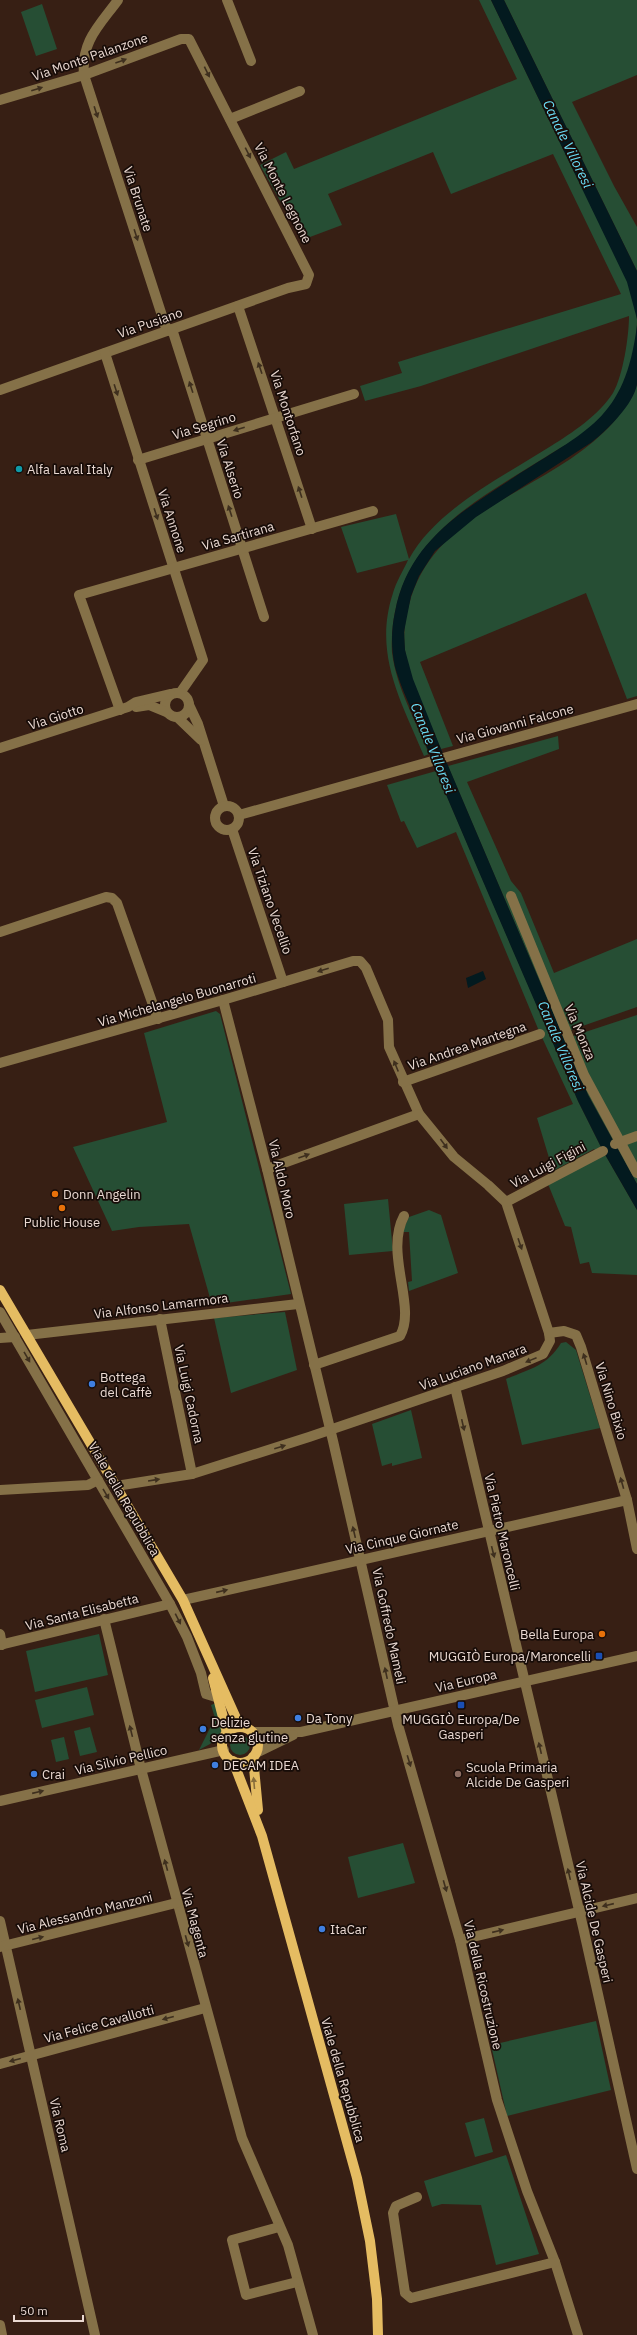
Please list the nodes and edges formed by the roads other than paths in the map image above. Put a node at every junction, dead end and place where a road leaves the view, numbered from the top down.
1 (118, 0) edge
2 (227, 0) edge
3 (188, 38) joint
4 (251, 61) dead end
5 (84, 75) junction
6 (300, 91) dead end
7 (0, 100) edge
8 (230, 119) junction
9 (308, 280) joint
10 (238, 306) junction
11 (170, 330) junction
12 (105, 353) junction
13 (0, 390) edge
14 (354, 394) dead end
15 (277, 418) junction
16 (207, 439) junction
17 (138, 460) junction
18 (373, 511) dead end
19 (312, 529) junction
20 (242, 548) junction
21 (173, 568) junction
22 (264, 617) dead end
23 (175, 693) junction
24 (637, 704) edge
25 (189, 705) junction
26 (124, 708) junction
27 (166, 712) junction
28 (177, 717) junction
29 (203, 741) junction
30 (0, 748) edge
31 (224, 806) junction
32 (238, 815) junction
33 (232, 829) junction
34 (511, 896) dead end
35 (0, 932) edge
36 (283, 982) junction
37 (224, 1000) junction
38 (158, 1019) junction
39 (540, 1034) dead end
40 (1, 1060) edge
41 (403, 1082) junction
42 (419, 1114) junction
43 (637, 1136) edge
44 (618, 1143) junction
45 (603, 1151) dead end
46 (267, 1169) junction
47 (637, 1173) edge
48 (506, 1202) junction
49 (404, 1216) dead end
50 (0, 1290) edge
51 (298, 1304) junction
52 (0, 1312) edge
53 (160, 1319) junction
54 (549, 1333) junction
55 (27, 1335) junction
56 (15, 1337) junction
57 (0, 1338) edge
58 (314, 1365) junction
59 (455, 1387) junction
60 (330, 1430) junction
61 (192, 1474) junction
62 (98, 1480) junction
63 (116, 1486) junction
64 (0, 1490) edge
65 (627, 1500) junction
66 (488, 1531) junction
67 (637, 1549) edge
68 (361, 1560) junction
69 (184, 1600) junction
70 (170, 1604) junction
71 (104, 1619) junction
72 (200, 1638) junction
73 (1, 1641) edge
74 (637, 1656) edge
75 (524, 1682) junction
76 (219, 1698) junction
77 (394, 1710) junction
78 (240, 1727) junction
79 (252, 1732) junction
80 (301, 1732) junction
81 (227, 1733) junction
82 (224, 1750) junction
83 (255, 1755) junction
84 (233, 1761) junction
85 (141, 1769) junction
86 (0, 1801) edge
87 (262, 1836) junction
88 (637, 1898) edge
89 (176, 1903) junction
90 (578, 1912) junction
91 (0, 1921) edge
92 (460, 1940) junction
93 (3, 1947) edge
94 (205, 2008) junction
95 (30, 2056) junction
96 (0, 2064) edge
97 (636, 2163) edge
98 (417, 2197) dead end
99 (280, 2227) junction
100 (555, 2262) junction
101 (297, 2282) junction
102 (0, 2325) edge
103 (2, 2335) edge
104 (95, 2335) edge
105 (313, 2335) edge
106 (378, 2335) edge
107 (578, 2335) edge

1 - 5 street, Via Brunate
2 - 4 street
5 -> 3 street, Via Monte Palanzone
3 -> 8 street, Via Monte Legnone
7 -> 5 street, Via Monte Palanzone
5 -> 11 street, Via Brunate
6 - 8 street
8 -> 9 street, Via Monte Legnone
9 - 10 street, Via Pusiano
10 - 11 street, Via Pusiano
15 -> 10 street, Via Montorfano
11 - 12 street, Via Pusiano
16 -> 11 street, Via Alserio
12 - 13 street, Via Pusiano
12 -> 17 street, Via Annone
14 - 15 street, Via Segrino
15 -> 16 street, Via Segrino
19 -> 15 street, Via Montorfano
16 - 17 street, Via Segrino
20 -> 16 street, Via Alserio
17 -> 21 street, Via Annone
18 - 19 street, Via Sartirana
19 - 20 street, Via Sartirana
20 - 21 street, Via Sartirana
20 - 22 street, Via Alserio
21 - 23 street, Via Annone
21 - 26 street, Via Sartirana
23 - 25 street
23 - 26 street, Via Giotto
23 - 27 street
24 - 32 street, Via Giovanni Falcone
25 - 28 street
25 - 29 street
26 - 27 street, Via Giotto
26 - 30 street, Via Giotto
27 - 28 street
28 - 29 street
29 - 31 street
31 - 32 street
31 - 33 street
32 - 33 street
33 - 36 street, Via Tiziano Vecellio
34 - 44 street, Via Monza
35 - 38 street
36 - 37 street, Via Michelangelo Buonarroti
41 -> 36 street, Via Michelangelo Buonarroti
37 - 38 street, Via Michelangelo Buonarroti
37 - 46 street, Via Aldo Moro
38 - 40 street, Via Michelangelo Buonarroti
39 - 41 street, Via Andrea Mantegna
41 - 42 street
46 -> 42 street
42 -> 48 street
43 - 44 street
44 - 47 street, Via Monza
45 - 48 street, Via Luigi Figini
46 - 51 street, Via Aldo Moro
48 -> 54 street
49 - 58 street
50 - 55 main road, Viale della Repubblica
51 - 53 street, Via Alfonso Lamarmora
51 - 58 street, Via Aldo Moro
52 - 56 street, Viale della Repubblica
53 - 55 street, Via Alfonso Lamarmora
53 - 61 street, Via Luigi Cadorna
54 -> 59 street, Via Luciano Manara
65 -> 54 street, Via Nino Bixio
55 - 63 main road, Viale della Repubblica
56 - 57 street
56 -> 62 street, Viale della Repubblica
58 - 60 street, Via Aldo Moro
59 - 60 street, Via Luciano Manara
59 -> 66 street, Via Pietro Maroncelli
61 -> 60 street, Via Luciano Manara
68 -> 60 street, Via Goffredo Mameli
63 -> 61 street, Via Luciano Manara
62 - 64 street
62 -> 70 street, Viale della Repubblica
63 - 69 main road, Viale della Repubblica
65 - 66 street, Via Cinque Giornate
65 - 67 street, Via Nino Bixio
66 - 68 street, Via Cinque Giornate
66 -> 75 street, Via Pietro Maroncelli
69 -> 68 street, Via Cinque Giornate
77 -> 68 street, Via Goffredo Mameli
69 - 72 main road, Viale della Repubblica
70 - 71 street, Via Santa Elisabetta
70 -> 76 street, Viale della Repubblica
71 - 73 street, Via Santa Elisabetta
85 -> 71 street, Via Magenta
72 - 76 main road, Viale della Repubblica
72 - 78 main road, Viale della Repubblica
74 - 75 street, Via Europa
75 - 77 street, Via Europa
90 -> 75 street, Via Alcide De Gasperi
76 - 81 main road, Viale della Repubblica
77 - 80 street, Via Europa
77 -> 92 street, Via della Ricostruzione
78 - 79 main road
78 - 81 main road
79 - 80 street, Via Europa
79 - 83 main road
80 - 83 street, Via Europa
81 - 82 main road
82 - 84 main road
82 - 85 street, Via Silvio Pellico
83 - 84 main road
87 -> 83 main road, Viale della Repubblica
84 - 87 main road, Viale della Repubblica
86 -> 85 street, Via Silvio Pellico
89 -> 85 street, Via Magenta
87 - 106 main road, Viale della Repubblica
88 -> 90 street
93 -> 89 street, Via Alessandro Manzoni
89 -> 94 street, Via Magenta
92 -> 90 street
90 - 97 street, Via Alcide De Gasperi
91 - 93 street, Via Roma
92 - 100 street, Via della Ricostruzione
95 -> 93 street, Via Roma
94 -> 95 street, Via Felice Cavallotti
94 - 99 street, Via Magenta
95 -> 96 street, Via Felice Cavallotti
95 - 104 street, Via Roma
98 - 100 street
99 - 101 street, Via Magenta
99 - 101 street
100 - 107 street, Via della Ricostruzione
101 - 105 street, Via Magenta
102 - 103 street

